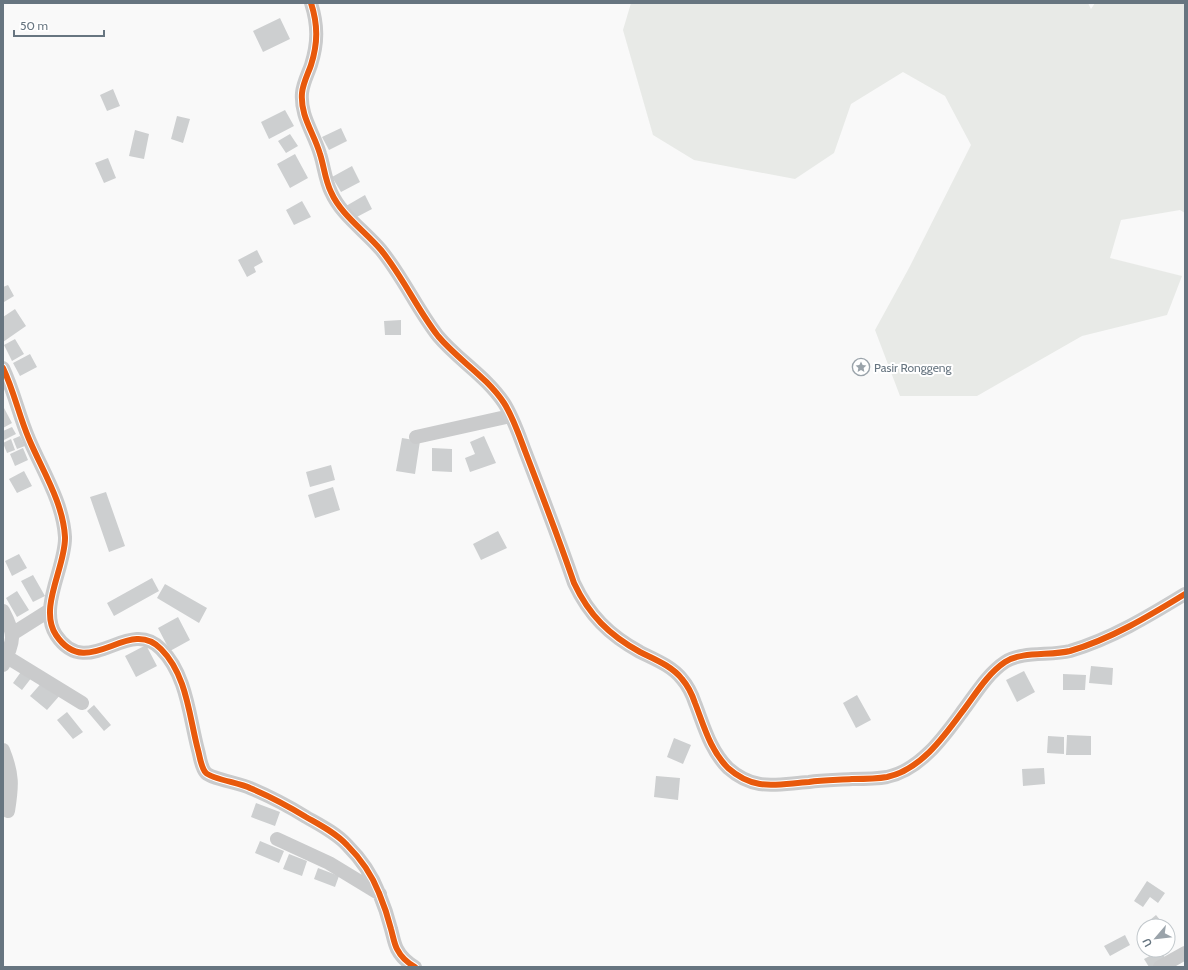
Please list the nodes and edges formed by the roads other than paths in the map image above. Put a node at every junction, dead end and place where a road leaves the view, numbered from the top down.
1 (311, 3) edge
2 (3, 368) edge
3 (7, 391) edge
4 (510, 416) junction
5 (416, 437) dead end
6 (1185, 594) edge
7 (50, 610) junction
8 (3, 612) edge
9 (12, 634) junction
10 (5, 661) edge
11 (82, 703) dead end
12 (3, 750) edge
13 (8, 811) dead end
14 (277, 839) dead end
15 (380, 894) junction
16 (1185, 952) edge
17 (415, 967) edge
18 (1160, 967) edge

1 - 4 street
2 - 3 street
3 - 7 street
4 - 5 street
4 - 6 street
7 - 9 street
7 - 15 street
8 - 9 street
9 - 10 street
10 - 11 street
12 - 13 street
14 - 15 street
15 - 17 street
16 - 18 street

